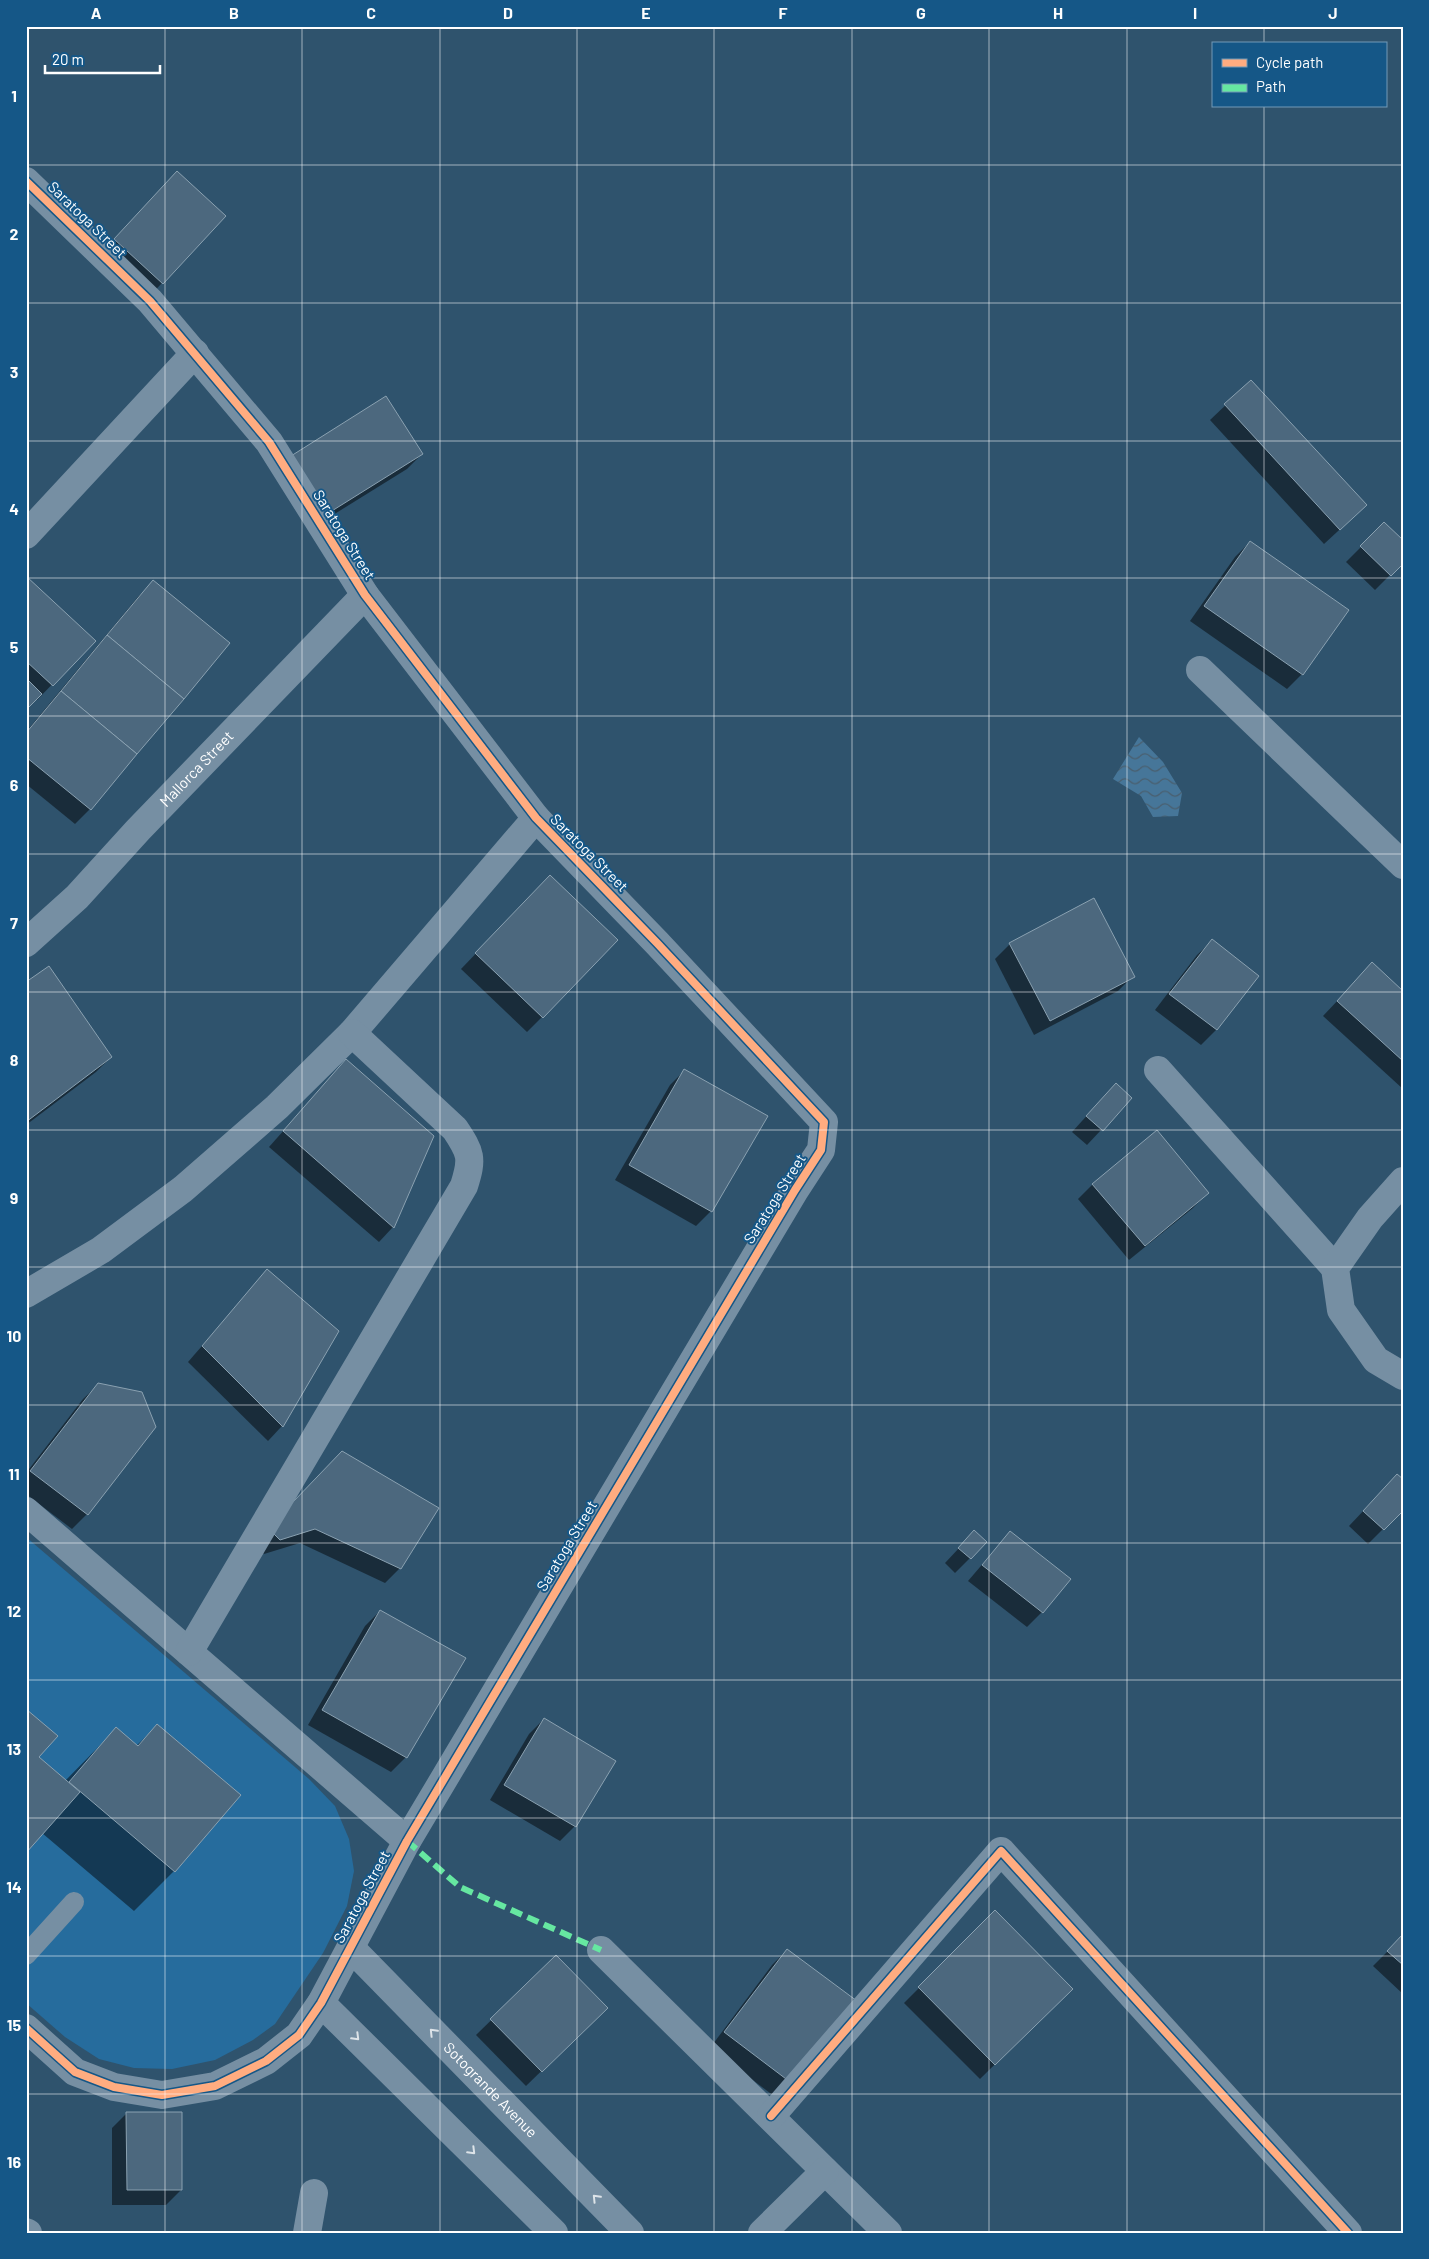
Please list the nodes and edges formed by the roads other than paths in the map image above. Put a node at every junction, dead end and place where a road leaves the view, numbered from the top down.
1 (26, 181) edge
2 (195, 352) junction
3 (26, 535) edge
4 (365, 595) junction
5 (1200, 670) dead end
6 (536, 818) junction
7 (1403, 865) edge
8 (26, 943) edge
9 (352, 1034) junction
10 (1158, 1070) dead end
11 (1403, 1181) edge
12 (1335, 1268) junction
13 (26, 1294) edge
14 (1403, 1376) edge
15 (26, 1511) edge
16 (189, 1652) junction
17 (407, 1841) junction
18 (74, 1902) dead end
19 (351, 1948) junction
20 (601, 1950) dead end
21 (26, 1955) edge
22 (321, 2003) junction
23 (26, 2028) edge
24 (771, 2116) junction
25 (825, 2171) junction
26 (314, 2193) dead end
27 (307, 2233) edge
28 (554, 2233) edge
29 (630, 2233) edge
30 (762, 2233) edge
31 (888, 2233) edge
32 (1348, 2233) edge

1 - 2 street, Saratoga Street
2 - 3 street
2 - 4 street, Saratoga Street
4 - 6 street, Saratoga Street
4 - 8 street, Mallorca Street
5 - 7 street
6 - 9 street
6 - 17 street, Saratoga Street
9 - 13 street
9 - 16 street
10 - 12 street
11 - 12 street
12 - 14 street
15 - 16 street
16 - 17 street
17 - 19 street, Saratoga Street
18 - 21 lane
19 - 22 street, Saratoga Street
29 -> 19 street, Sotogrande Avenue
20 - 24 street
22 - 23 street, Saratoga Street
22 -> 28 street
24 - 25 street
24 - 32 street
25 - 30 street
25 - 31 street
26 - 27 street

